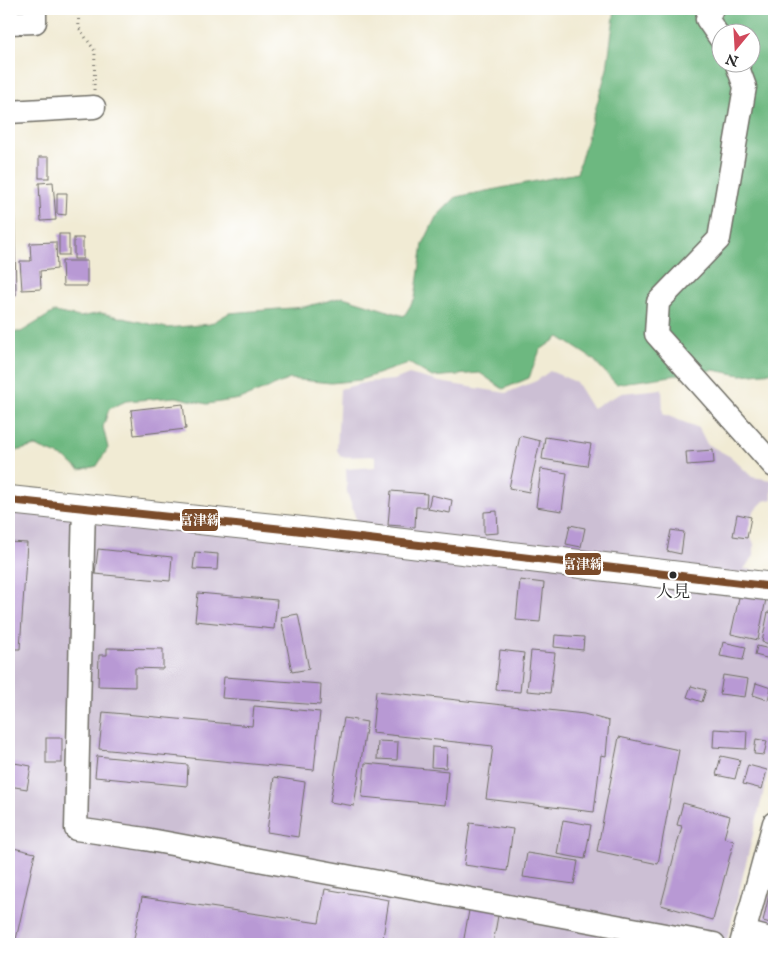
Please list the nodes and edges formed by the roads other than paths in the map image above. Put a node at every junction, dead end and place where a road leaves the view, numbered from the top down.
1 (34, 9) edge
2 (712, 9) edge
3 (9, 23) edge
4 (710, 23) edge
5 (740, 72) edge
6 (94, 107) road end
7 (9, 112) edge
8 (774, 466) edge
9 (9, 500) edge
10 (84, 506) junction
11 (774, 587) edge
12 (774, 823) edge
13 (742, 938) edge
14 (774, 940) edge
15 (714, 944) edge

1 - 3 street
2 - 4 street
5 - 8 street
6 - 7 street
9 - 10 highway
10 - 11 highway
10 - 15 street
12 - 13 street
13 - 14 street

